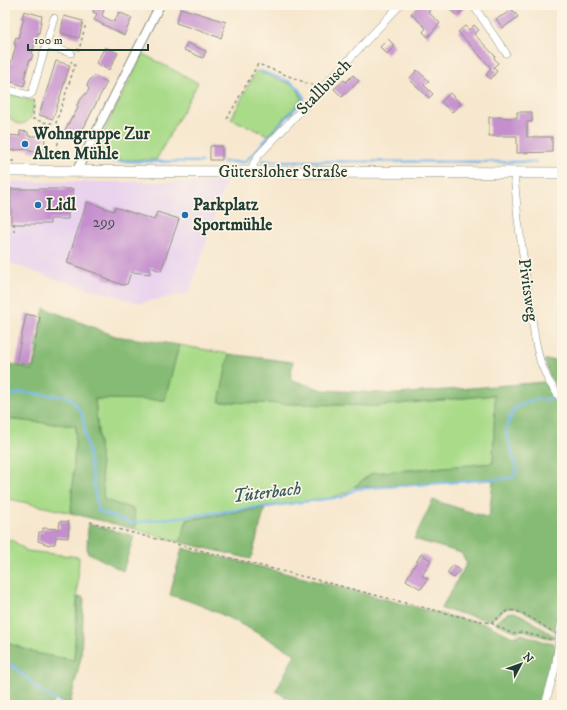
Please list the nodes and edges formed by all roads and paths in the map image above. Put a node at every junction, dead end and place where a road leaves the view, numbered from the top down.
1 (160, 5) edge
2 (400, 5) edge
3 (473, 5) edge
4 (54, 18) dead end
5 (86, 23) dead end
6 (47, 46) junction
7 (71, 53) junction
8 (506, 53) dead end
9 (5, 88) edge
10 (320, 90) junction
11 (29, 95) junction
12 (227, 120) dead end
13 (58, 142) dead end
14 (62, 153) dead end
15 (5, 171) edge
16 (76, 172) junction
17 (253, 172) junction
18 (514, 172) junction
19 (562, 173) edge
20 (14, 220) dead end
21 (14, 232) dead end
22 (562, 401) edge
23 (90, 522) dead end
24 (562, 618) edge
25 (491, 623) junction
26 (559, 639) junction
27 (545, 705) edge

1 - 16 street
2 - 10 street, Stallbusch
3 - 8 street
4 - 6 street
5 - 7 path
6 - 7 street
6 - 11 street
7 - 11 path
9 - 11 street
10 - 12 path
10 - 17 street, Stallbusch
13 - 14 path
15 - 16 main road, Gütersloher Straße
16 - 17 main road, Gütersloher Straße
17 - 18 main road, Gütersloher Straße
18 - 19 main road, Gütersloher Straße
18 - 22 street, Pivitsweg
20 - 21 path
23 - 25 path
24 - 26 street
25 - 26 path
25 - 26 path
26 - 27 street

